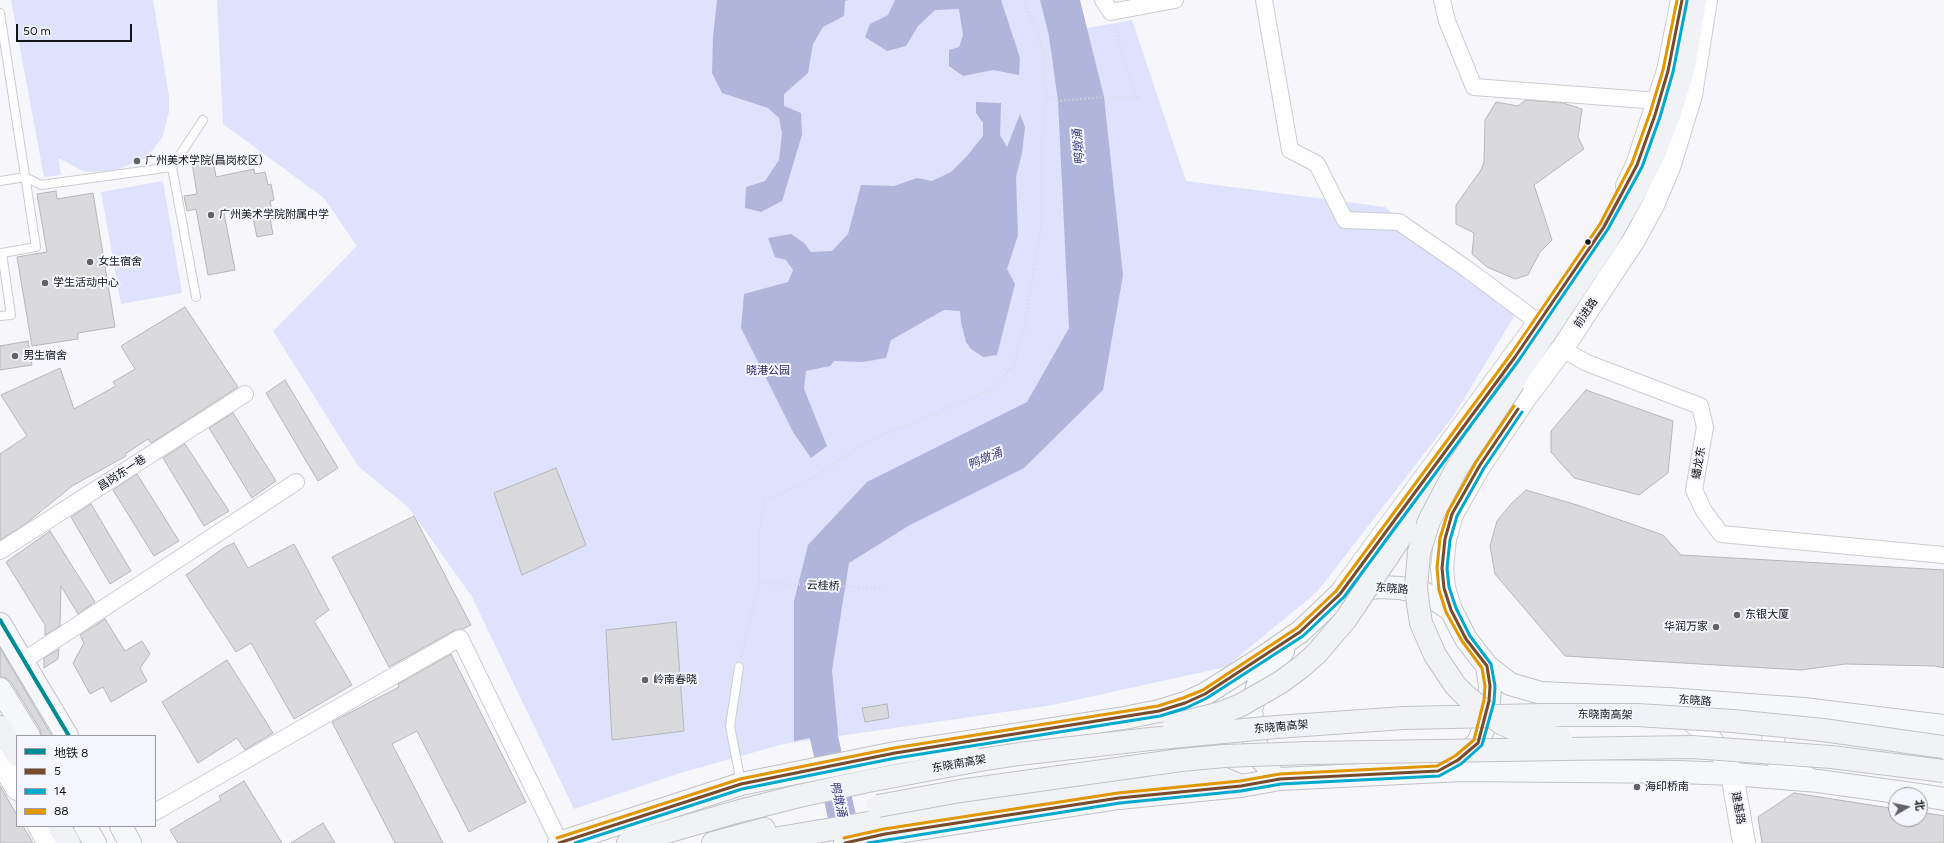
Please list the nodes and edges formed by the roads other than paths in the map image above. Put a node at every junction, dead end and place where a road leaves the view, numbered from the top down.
1 (1174, 0) edge
2 (1264, 0) edge
3 (1442, 0) edge
4 (1682, 0) edge
5 (1695, 0) edge
6 (1706, 0) edge
7 (1107, 6) edge
8 (0, 13) edge
9 (1659, 101) junction
10 (203, 120) dead end
11 (172, 167) junction
12 (25, 176) junction
13 (0, 181) edge
14 (196, 297) dead end
15 (0, 316) edge
16 (1539, 323) junction
17 (1562, 349) junction
18 (1514, 382) junction
19 (245, 394) dead end
20 (296, 482) dead end
21 (0, 552) edge
22 (1944, 555) edge
23 (1340, 594) junction
24 (1451, 610) junction
25 (0, 624) edge
26 (1300, 632) junction
27 (23, 661) junction
28 (1487, 666) junction
29 (739, 668) road end
30 (0, 689) edge
31 (1668, 699) junction
32 (1804, 709) junction
33 (1944, 726) edge
34 (0, 727) edge
35 (28, 735) edge
36 (66, 735) edge
37 (1654, 746) junction
38 (1944, 747) edge
39 (16, 753) edge
40 (1020, 754) junction
41 (0, 760) edge
42 (1438, 771) junction
43 (1944, 771) edge
44 (1732, 774) junction
45 (1280, 779) junction
46 (1818, 781) junction
47 (741, 784) junction
48 (1241, 786) junction
49 (16, 787) edge
50 (1888, 791) edge
51 (1928, 796) edge
52 (1944, 798) edge
53 (156, 811) edge
54 (40, 827) edge
55 (60, 827) edge
56 (85, 827) edge
57 (881, 838) edge
58 (49, 843) edge
59 (69, 843) edge
60 (95, 843) edge
61 (559, 843) edge
62 (628, 843) edge
63 (714, 843) edge
64 (749, 843) edge
65 (845, 843) edge
66 (1744, 843) edge

1 - 7 street
2 - 16 street
3 - 9 street
4 - 9 main road
5 - 18 highway
6 - 17 main road, 前进路
8 - 12 lane
9 - 16 main road
10 - 11 lane
11 - 12 lane
11 - 14 lane
12 - 13 lane
12 - 15 lane
16 - 23 main road
17 - 22 street, 蟠龙东
17 - 24 main road, 前进路
18 - 37 highway, bridge
18 - 40 highway, bridge
19 - 21 street, 昌岗东一巷
20 - 27 street
23 - 24 main road, 东晓路
23 - 26 main road, 东晓路
24 - 28 main road, 东晓路
25 - 27 main road
26 - 45 main road
26 - 47 main road, 东晓路
27 - 36 main road
28 - 31 main road, 东晓路
28 - 42 main road
29 - 47 lane
30 - 35 main road
31 - 32 main road, 东晓路
31 - 44 main road, 建基路
32 - 33 main road, 东晓路
32 - 46 main road
34 - 39 highway
37 - 43 highway, bridge
37 - 63 highway, bridge
38 - 40 highway, 东晓南高架, bridge
40 - 62 highway, 东晓南高架, bridge
41 - 49 main road
42 - 44 main road
42 - 45 main road
44 - 46 main road
44 - 66 main road, 建基路
45 - 48 main road
46 - 50 main road
47 - 61 main road, 东晓路
48 - 57 main road
48 - 64 highway
51 - 52 main road
53 - 61 street
54 - 58 main road
55 - 59 highway
56 - 60 main road
57 - 65 main road

